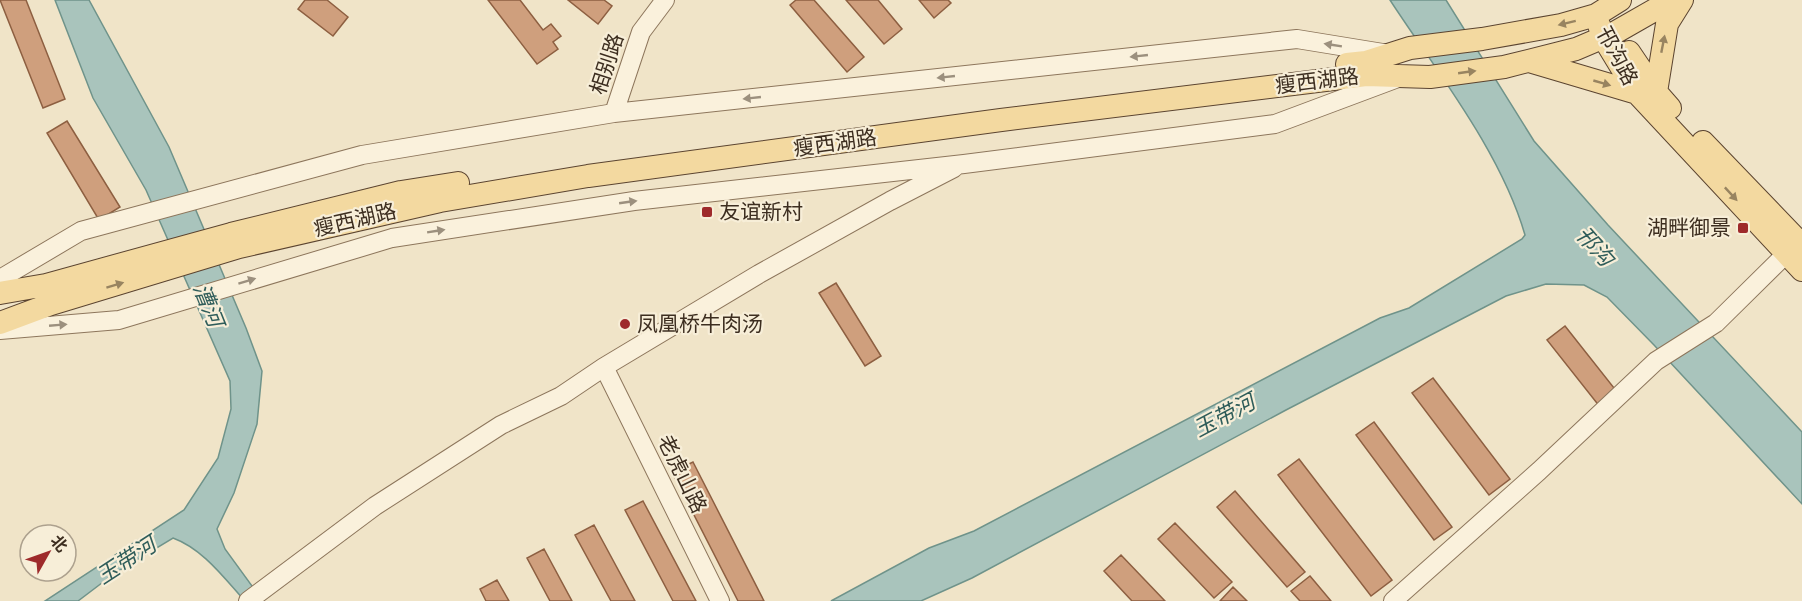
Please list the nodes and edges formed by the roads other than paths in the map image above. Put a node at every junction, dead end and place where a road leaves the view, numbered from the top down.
1 (665, 0) edge
2 (1620, 0) edge
3 (1672, 0) edge
4 (1682, 0) edge
5 (1594, 8) edge
6 (1609, 35) junction
7 (1400, 51) junction
8 (1527, 61) junction
9 (1403, 76) junction
10 (1646, 93) junction
11 (614, 113) junction
12 (964, 164) junction
13 (235, 241) junction
14 (1794, 250) edge
15 (158, 262) junction
16 (1802, 270) edge
17 (0, 279) edge
18 (0, 293) edge
19 (0, 323) edge
20 (0, 330) edge
21 (604, 367) junction
22 (255, 595) edge
23 (720, 601) edge
24 (1393, 601) edge

1 - 11 street, 相别路
2 - 5 main road, 瘦西湖路
3 - 6 main road, 瘦西湖路
10 -> 4 main road
5 - 6 main road, 邗沟路
5 -> 7 main road, 瘦西湖路
6 - 8 main road, 瘦西湖路
6 - 10 main road, 邗沟路
7 -> 11 street
7 - 13 main road, 瘦西湖路
9 -> 8 main road, 瘦西湖路
8 -> 10 main road
9 - 12 street
9 - 13 main road, 瘦西湖路
10 - 14 main road, 邗沟路
11 - 17 street
20 -> 12 street
12 - 21 street
13 - 15 main road, 瘦西湖路
14 - 16 main road, 邗沟路
14 - 24 street
15 - 18 main road, 瘦西湖路
19 -> 15 main road, 瘦西湖路
21 - 22 street
21 - 23 street, 老虎山路

